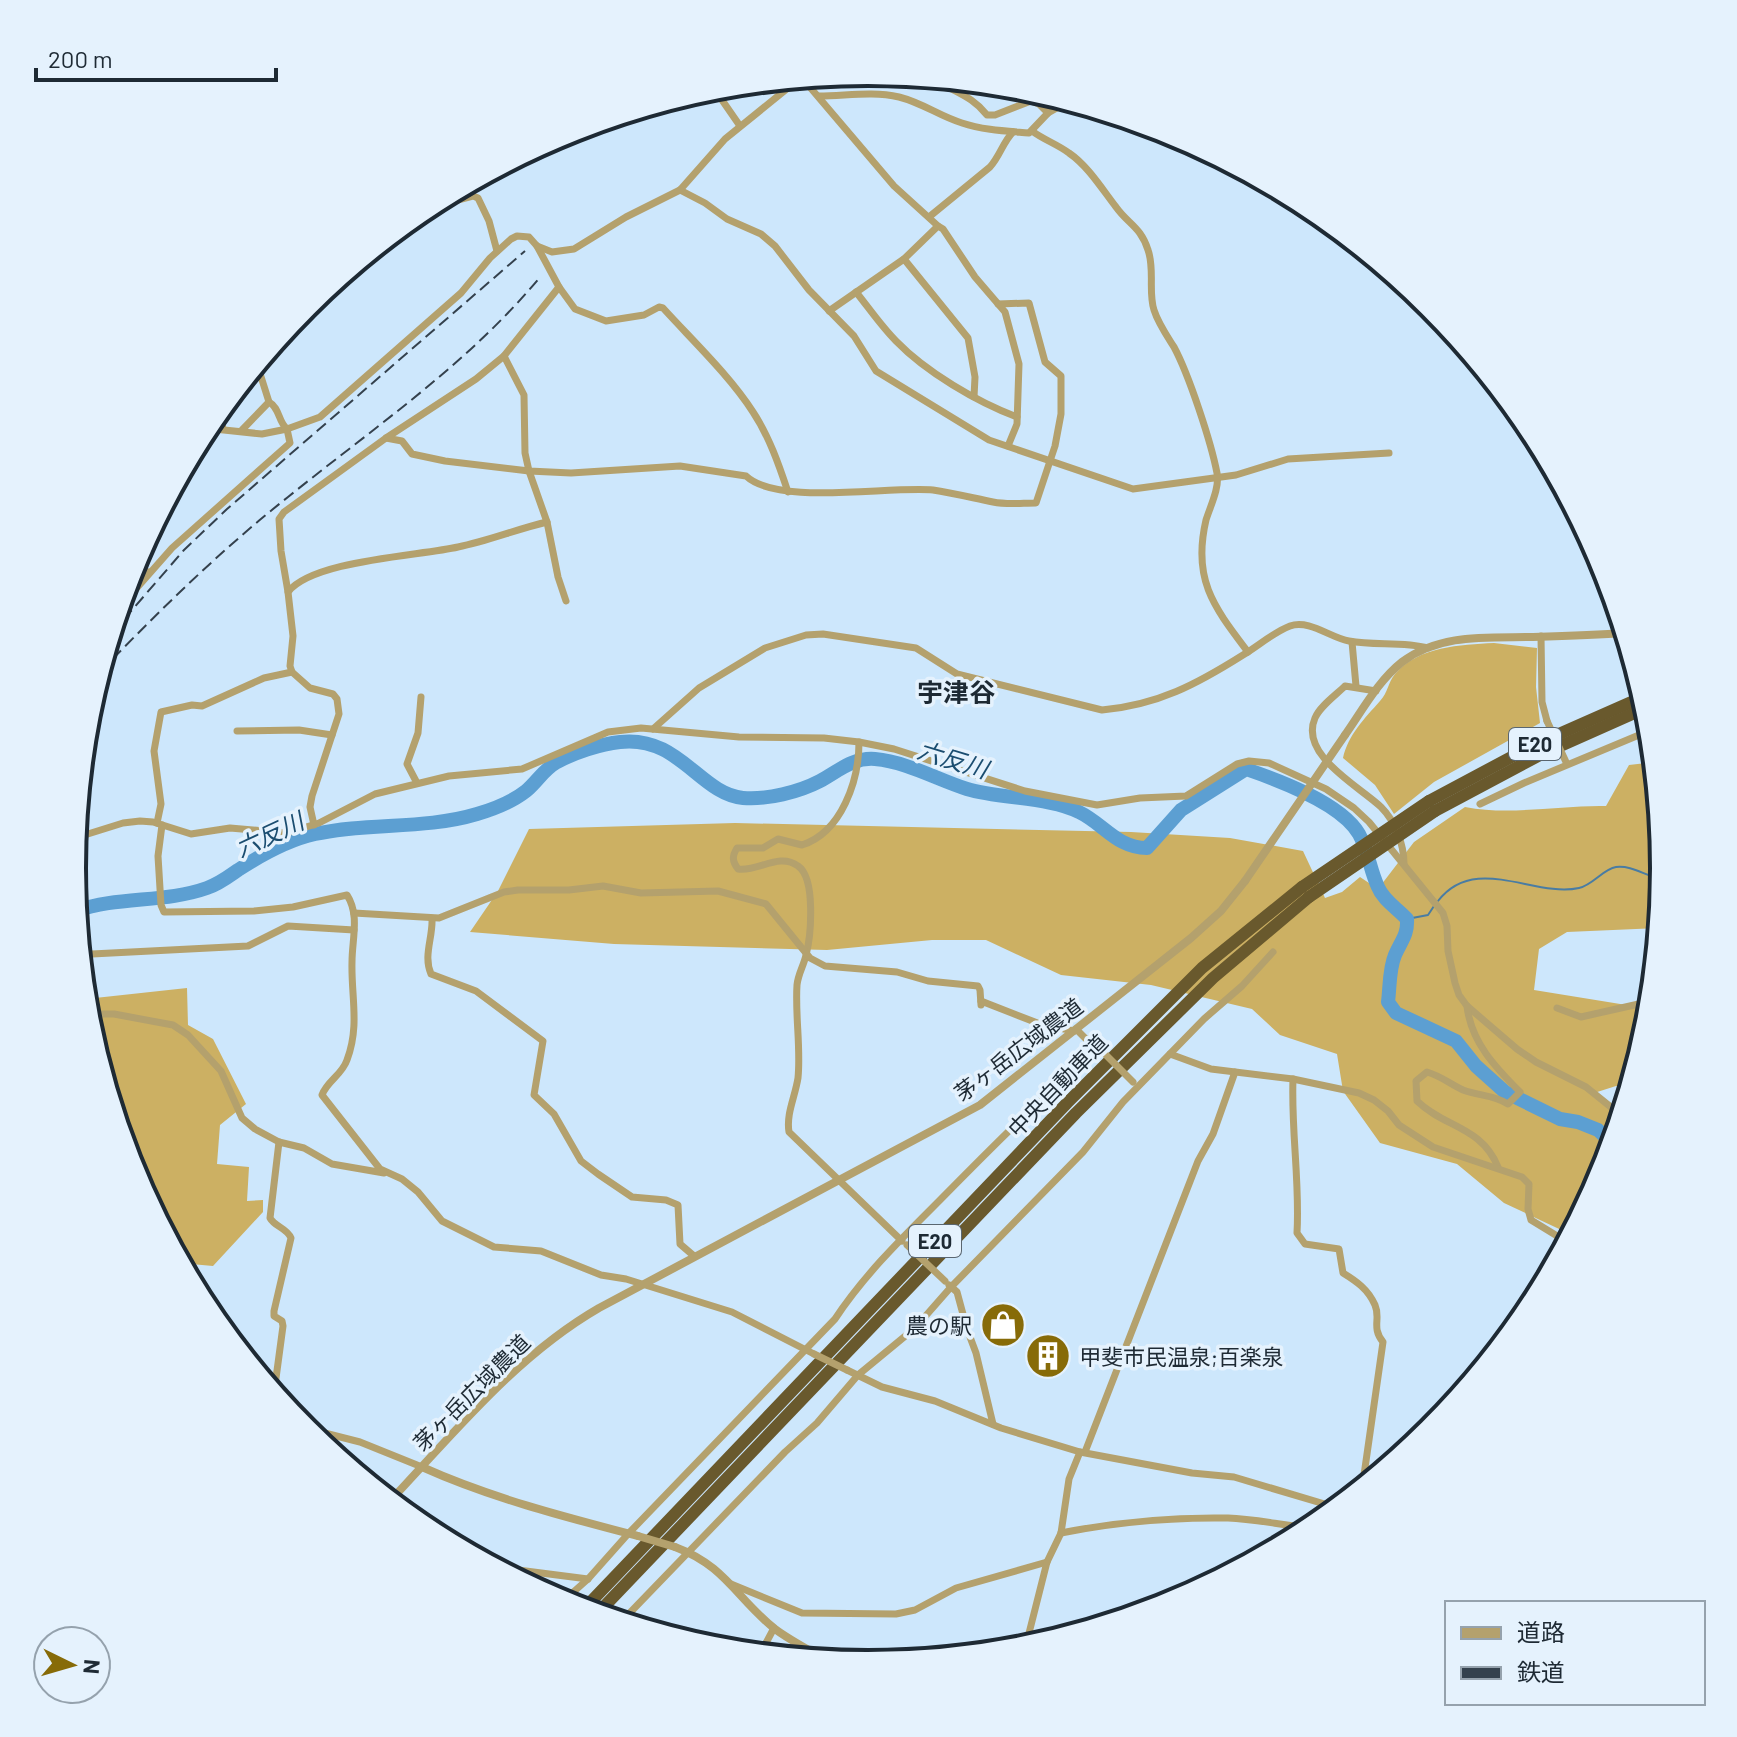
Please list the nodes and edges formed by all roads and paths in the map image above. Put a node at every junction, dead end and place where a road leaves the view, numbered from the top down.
1 (811, 89) edge
2 (785, 91) edge
3 (955, 91) edge
4 (819, 96) junction
5 (722, 100) edge
6 (1027, 102) edge
7 (1041, 106) edge
8 (1055, 109) edge
9 (1048, 113) junction
10 (740, 126) junction
11 (1032, 131) junction
12 (1014, 132) junction
13 (680, 190) junction
14 (466, 198) edge
15 (929, 217) junction
16 (938, 226) junction
17 (537, 246) junction
18 (497, 251) junction
19 (904, 259) junction
20 (559, 287) junction
21 (856, 292) junction
22 (998, 304) junction
23 (829, 311) junction
24 (504, 356) junction
25 (261, 376) edge
26 (974, 397) junction
27 (269, 402) junction
28 (1017, 417) junction
29 (223, 429) edge
30 (287, 429) junction
31 (242, 430) junction
32 (386, 438) junction
33 (1008, 446) junction
34 (1389, 453) dead end
35 (1049, 459) junction
36 (529, 471) junction
37 (1219, 477) junction
38 (788, 492) junction
39 (547, 522) junction
40 (145, 572) edge
41 (150, 572) junction
42 (141, 583) edge
43 (288, 592) junction
44 (566, 601) dead end
45 (1614, 633) edge
46 (1541, 636) junction
47 (1352, 642) junction
48 (1428, 648) junction
49 (1248, 652) junction
50 (292, 672) junction
51 (1356, 686) junction
52 (1376, 691) junction
53 (421, 697) dead end
54 (1633, 702) edge
55 (1635, 713) edge
56 (653, 729) junction
57 (237, 731) dead end
58 (332, 735) junction
59 (1639, 735) edge
60 (859, 742) junction
61 (1567, 764) junction
62 (417, 783) junction
63 (1480, 804) dead end
64 (1432, 806) junction
65 (160, 824) junction
66 (314, 825) junction
67 (87, 834) edge
68 (1404, 865) junction
69 (1306, 892) junction
70 (354, 913) junction
71 (432, 919) junction
72 (354, 930) junction
73 (1273, 952) dead end
74 (91, 954) edge
75 (807, 954) junction
76 (1639, 1004) edge
77 (1467, 1006) junction
78 (1557, 1008) dead end
79 (100, 1014) edge
80 (1075, 1030) junction
81 (1098, 1047) junction
82 (1170, 1054) junction
83 (1235, 1072) junction
84 (1293, 1079) junction
85 (1135, 1085) junction
86 (1613, 1108) edge
87 (279, 1142) junction
88 (1498, 1167) junction
89 (385, 1173) junction
90 (838, 1181) junction
91 (1558, 1237) edge
92 (904, 1242) junction
93 (694, 1256) junction
94 (948, 1284) junction
95 (642, 1285) junction
96 (804, 1348) junction
97 (858, 1375) junction
98 (276, 1379) edge
99 (993, 1424) junction
100 (328, 1434) edge
101 (1082, 1452) junction
102 (422, 1467) junction
103 (1364, 1473) edge
104 (398, 1493) edge
105 (1324, 1504) edge
106 (1293, 1525) edge
107 (1061, 1533) junction
108 (628, 1534) junction
109 (690, 1552) junction
110 (1047, 1562) junction
111 (524, 1571) edge
112 (588, 1579) junction
113 (731, 1584) junction
114 (573, 1592) edge
115 (593, 1600) edge
116 (606, 1605) edge
117 (630, 1613) edge
118 (774, 1628) junction
119 (1029, 1634) edge
120 (765, 1644) edge
121 (807, 1648) edge

1 - 4 street
2 - 10 street
3 - 6 street
4 - 12 street
4 - 15 street
5 - 10 street
7 - 9 street
8 - 9 street
9 - 11 street
10 - 13 street
11 - 12 street
11 - 37 street
12 - 15 street
13 - 17 street
13 - 23 street
14 - 18 street
15 - 16 street
16 - 19 street
16 - 22 street
17 - 18 street
17 - 20 street
18 - 30 street
19 - 21 street
19 - 26 street
20 - 24 street
20 - 38 street
21 - 23 street
21 - 26 street
22 - 28 street
22 - 35 street
23 - 33 street
24 - 32 street
24 - 36 street
25 - 27 street
26 - 28 street
27 - 30 street
27 - 31 street
28 - 33 street
29 - 31 street
30 - 31 street
30 - 41 street
32 - 36 street
32 - 43 street
33 - 35 street
34 - 37 street
35 - 37 street
35 - 38 street
36 - 38 street
36 - 39 street
37 - 49 street
39 - 43 street
39 - 44 street
40 - 41 street
41 - 42 street
43 - 50 street
45 - 46 street, 茅ヶ岳広域農道
46 - 48 street, 茅ヶ岳広域農道
46 - 61 street, bridge
47 - 48 street
47 - 49 street
47 - 51 street
48 - 52 street, 茅ヶ岳広域農道
49 - 56 street
50 - 58 street
50 - 65 street
51 - 52 street
51 - 68 street
52 - 80 street, 茅ヶ岳広域農道, bridge
53 - 62 street
54 - 64 highway, 中央自動車道 / E20
55 - 64 highway, 中央自動車道 / E20
56 - 60 street
56 - 62 street
57 - 58 street
58 - 66 street
59 - 61 street
60 - 68 street
60 - 75 street
61 - 63 street
62 - 66 street
64 - 69 highway, 中央自動車道 / E20, bridge
65 - 66 street
65 - 67 street
65 - 70 street
68 - 77 street
69 - 115 highway, 中央自動車道 / E20
69 - 116 highway, 中央自動車道 / E20
70 - 71 street
70 - 72 street
71 - 75 street
71 - 93 street
72 - 74 street
72 - 89 street
73 - 82 street
75 - 80 street
75 - 90 street
76 - 78 street
77 - 86 street
77 - 88 street
79 - 87 street
80 - 81 street
80 - 90 street, 茅ヶ岳広域農道
81 - 85 street, bridge
81 - 92 street
82 - 83 street
82 - 85 street
83 - 84 street
83 - 101 street
84 - 88 street
84 - 103 street
85 - 94 street
87 - 89 street
87 - 98 street
88 - 91 street
89 - 95 street
90 - 92 street
90 - 93 street, 茅ヶ岳広域農道
92 - 94 street, bridge
92 - 96 street
93 - 95 street, 茅ヶ岳広域農道
94 - 97 street
94 - 99 street
95 - 96 street
95 - 102 street, 茅ヶ岳広域農道
96 - 97 street, bridge
96 - 108 street
97 - 99 street
97 - 109 street
99 - 101 street
100 - 102 street
101 - 105 street
101 - 107 street
102 - 104 street, 茅ヶ岳広域農道
102 - 108 street
106 - 107 street
107 - 110 street
108 - 109 street, bridge
108 - 112 street
109 - 113 street
109 - 117 street
110 - 113 street
110 - 119 street
111 - 112 street
112 - 114 street
113 - 118 street
118 - 120 street
118 - 121 street

